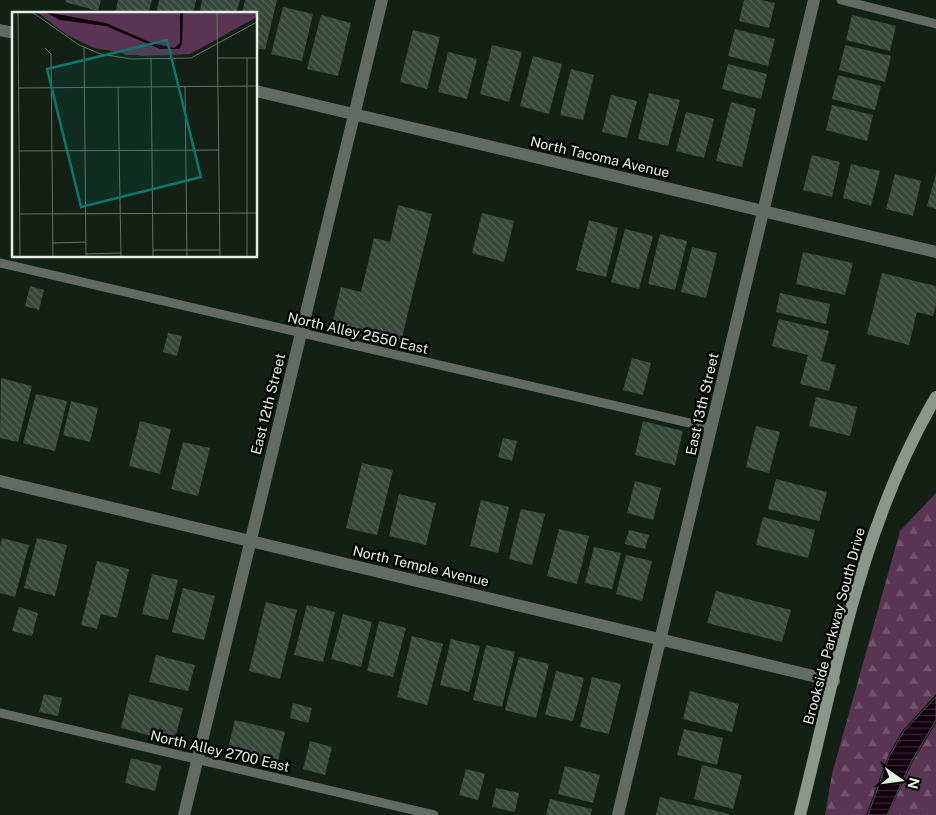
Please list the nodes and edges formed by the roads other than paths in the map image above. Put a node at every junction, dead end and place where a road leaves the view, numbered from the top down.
1 (382, 0) edge
2 (814, 0) edge
3 (841, 0) edge
4 (936, 24) edge
5 (258, 91) edge
6 (354, 114) junction
7 (763, 211) junction
8 (936, 252) edge
9 (0, 263) edge
10 (301, 334) junction
11 (936, 396) edge
12 (711, 428) junction
13 (0, 481) edge
14 (250, 541) junction
15 (660, 639) junction
16 (834, 680) junction
17 (0, 713) edge
18 (197, 761) junction
19 (184, 815) edge
20 (434, 815) edge
21 (618, 815) edge
22 (800, 815) edge

1 - 6 street, East 12th Street
2 - 7 street, East 13th Street
3 - 4 lane
5 - 6 street, North Tacoma Avenue
6 - 7 street, North Tacoma Avenue
6 - 10 street, East 12th Street
7 - 8 street, North Tacoma Avenue
7 - 12 street, East 13th Street
9 - 10 lane, North Alley 2550 East
10 - 12 lane, North Alley 2550 East
10 - 14 street, East 12th Street
11 - 16 main road, Brookside Parkway South Drive
12 - 15 street, East 13th Street
13 - 14 street, North Temple Avenue
14 - 15 street, North Temple Avenue
14 - 18 street, East 12th Street
15 - 16 street, North Temple Avenue
15 - 21 street, East 13th Street
16 - 22 main road, Brookside Parkway South Drive
17 - 18 lane, North Alley 2700 East
18 - 19 street, East 12th Street
18 - 20 lane, North Alley 2700 East

